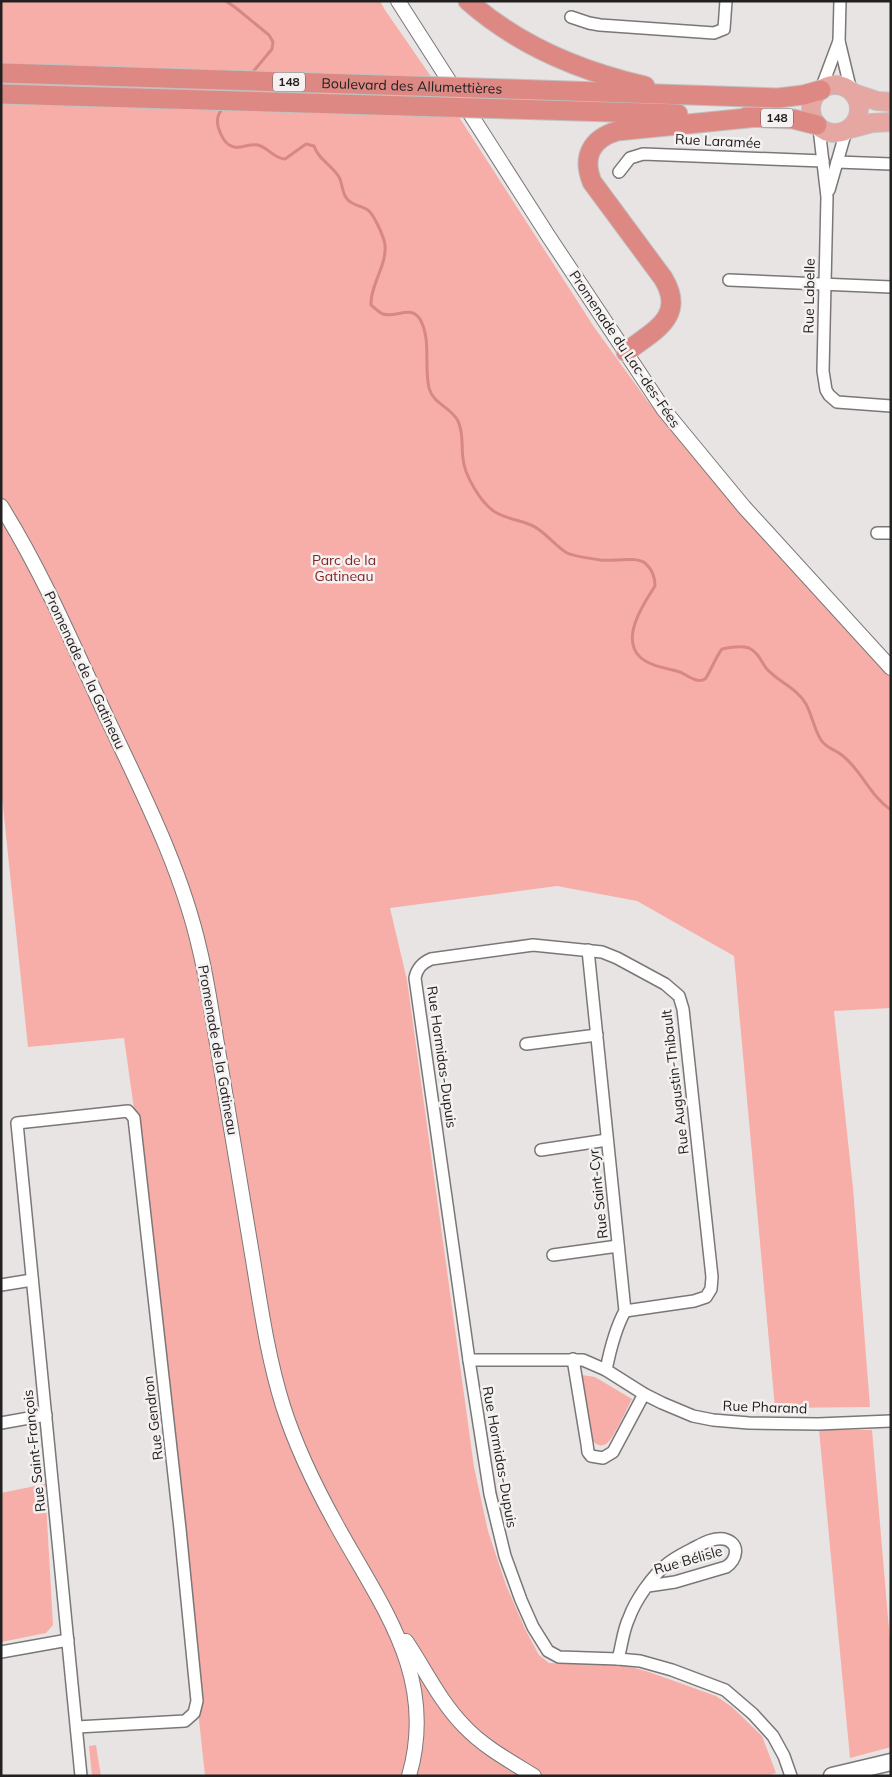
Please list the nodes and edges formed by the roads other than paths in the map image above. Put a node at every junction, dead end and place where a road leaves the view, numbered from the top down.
1 (398, 1) edge
2 (468, 1) edge
3 (726, 1) edge
4 (840, 1) edge
5 (571, 17) dead end
6 (839, 41) junction
7 (1, 73) edge
8 (821, 89) junction
9 (852, 92) junction
10 (1, 94) edge
11 (713, 97) junction
12 (891, 102) edge
13 (758, 118) junction
14 (891, 122) edge
15 (818, 127) junction
16 (848, 130) junction
17 (823, 161) junction
18 (837, 162) junction
19 (891, 164) edge
20 (619, 172) dead end
21 (827, 197) junction
22 (730, 280) dead end
23 (824, 284) junction
24 (891, 287) edge
25 (626, 352) junction
26 (891, 406) edge
27 (1, 506) edge
28 (877, 533) dead end
29 (891, 533) edge
30 (886, 658) edge
31 (891, 668) edge
32 (588, 950) junction
33 (418, 968) joint
34 (596, 1035) junction
35 (526, 1044) dead end
36 (17, 1123) joint
37 (607, 1140) junction
38 (541, 1150) dead end
39 (618, 1246) junction
40 (553, 1255) dead end
41 (32, 1280) junction
42 (1, 1285) edge
43 (625, 1311) junction
44 (573, 1359) junction
45 (469, 1360) junction
46 (606, 1370) junction
47 (644, 1394) junction
48 (46, 1415) junction
49 (891, 1421) edge
50 (1, 1423) edge
51 (648, 1586) junction
52 (385, 1609) junction
53 (68, 1640) junction
54 (1, 1652) edge
55 (618, 1659) junction
56 (77, 1727) junction
57 (891, 1762) edge
58 (530, 1774) edge
59 (81, 1776) edge
60 (409, 1776) edge
61 (791, 1776) edge
62 (832, 1776) edge

1 - 25 street, Promenade du Lac-des-Fées
2 - 11 highway
3 - 5 street
4 - 6 street
6 - 8 street
6 - 9 street
7 - 11 highway, Boulevard des Allumettières / 148, bridge
8 - 9 main road
8 - 11 highway, Boulevard des Allumettières / 148
8 - 15 main road
9 - 12 main road
9 - 16 main road
10 - 13 highway, Boulevard des Allumettières / 148, bridge
13 - 15 highway, Boulevard des Allumettières / 148
13 - 25 highway
14 - 16 main road
15 - 16 main road
15 - 17 street, Rue Labelle
16 - 18 street, Rue Labelle
17 - 20 street, Rue Laramée
17 - 21 street, Rue Labelle
18 - 19 street
18 - 21 street, Rue Labelle
21 - 23 street, Rue Labelle
22 - 23 street
23 - 24 street
23 - 26 street, Rue Labelle
25 - 30 street, Promenade du Lac-des-Fées
27 - 52 street, Promenade de la Gatineau
28 - 29 street
30 - 31 street, Promenade du Lac-des-Fées
32 - 33 street, Rue Augustin-Thibault
32 - 34 street, Rue Saint-Cyr
32 - 43 street, Rue Augustin-Thibault
33 - 45 street, Rue Hormidas-Dupuis
34 - 35 street
34 - 37 street, Rue Saint-Cyr
36 - 41 street, Rue Saint-François
36 - 56 street, Rue Gendron
37 - 38 street, Rue Saint-Cyr
37 - 39 street, Rue Saint-Cyr
39 - 40 street, Rue Saint-Cyr
39 - 43 street, Rue Saint-Cyr
41 - 42 street
41 - 48 street, Rue Saint-François
43 - 46 street, Rue Saint-Cyr
44 - 45 street, Rue Pharand
44 - 46 street, Rue Pharand
44 - 47 street
45 - 55 street, Rue Hormidas-Dupuis
46 - 47 street, Rue Pharand
47 - 49 street, Rue Pharand
48 - 50 street
48 - 53 street, Rue Saint-François
51 - 51 street, Rue Bélisle
51 - 55 street, Rue Bélisle
52 - 58 street, Promenade de la Gatineau
52 - 60 street, Promenade de la Gatineau
53 - 54 street
53 - 56 street, Rue Saint-François
55 - 61 street, Rue Hormidas-Dupuis
56 - 59 street, Rue Saint-François
57 - 62 main road

